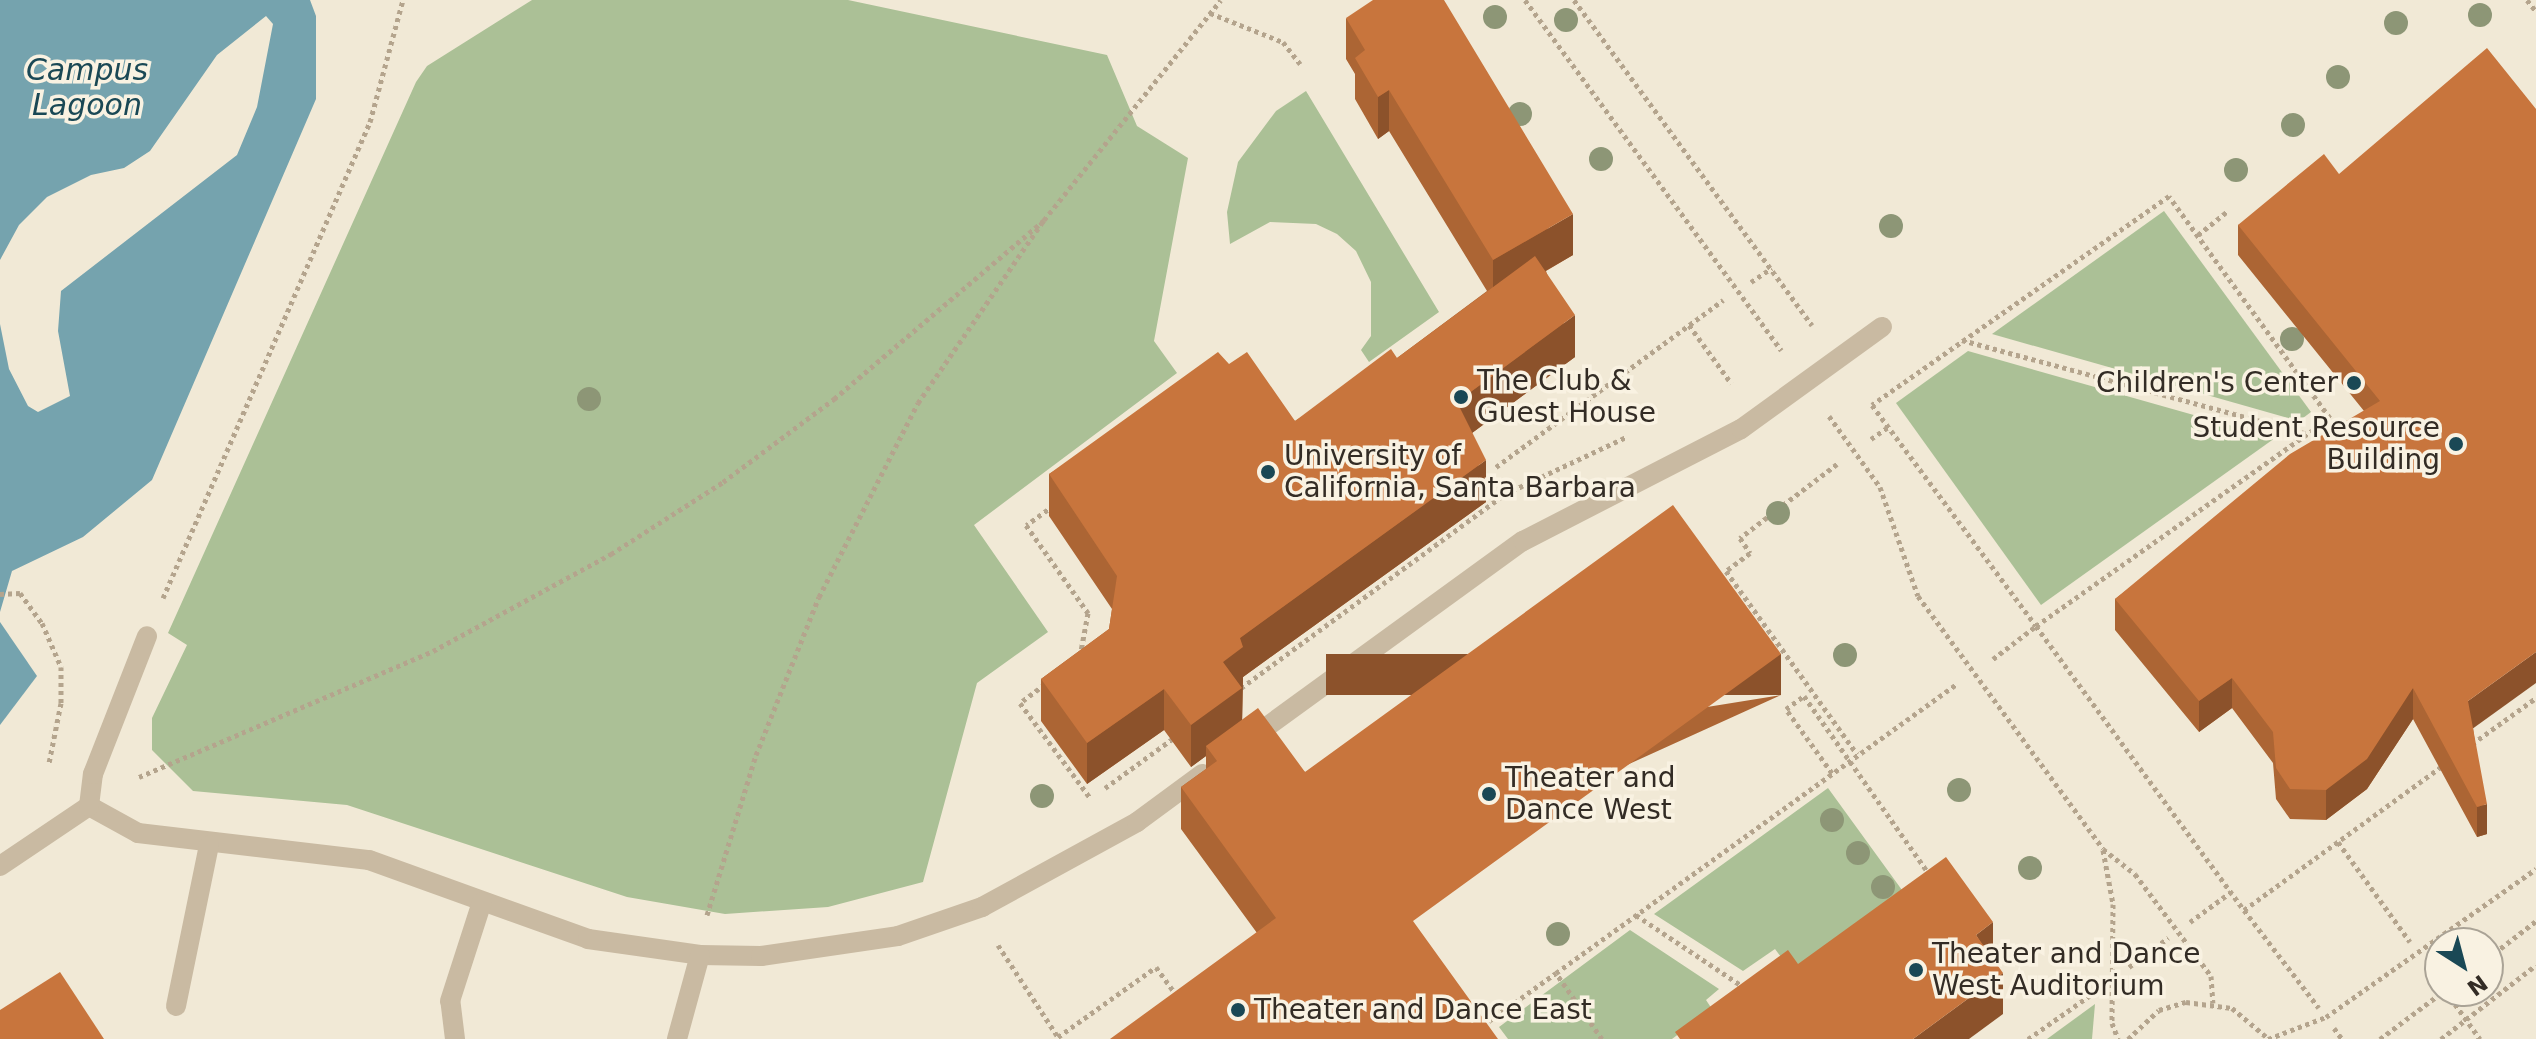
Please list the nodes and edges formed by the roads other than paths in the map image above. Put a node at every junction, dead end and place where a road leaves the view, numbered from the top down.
1 (1882, 327) dead end
2 (147, 636) road end
3 (89, 806) junction
4 (209, 845) junction
5 (0, 866) edge
6 (482, 902) junction
7 (700, 955) junction
8 (176, 1006) dead end
9 (455, 1039) edge
10 (677, 1039) edge

1 - 7 lane
2 - 3 lane
3 - 4 lane
3 - 5 lane
4 - 6 lane
4 - 8 lane
6 - 7 lane
6 - 9 lane
7 - 10 lane

